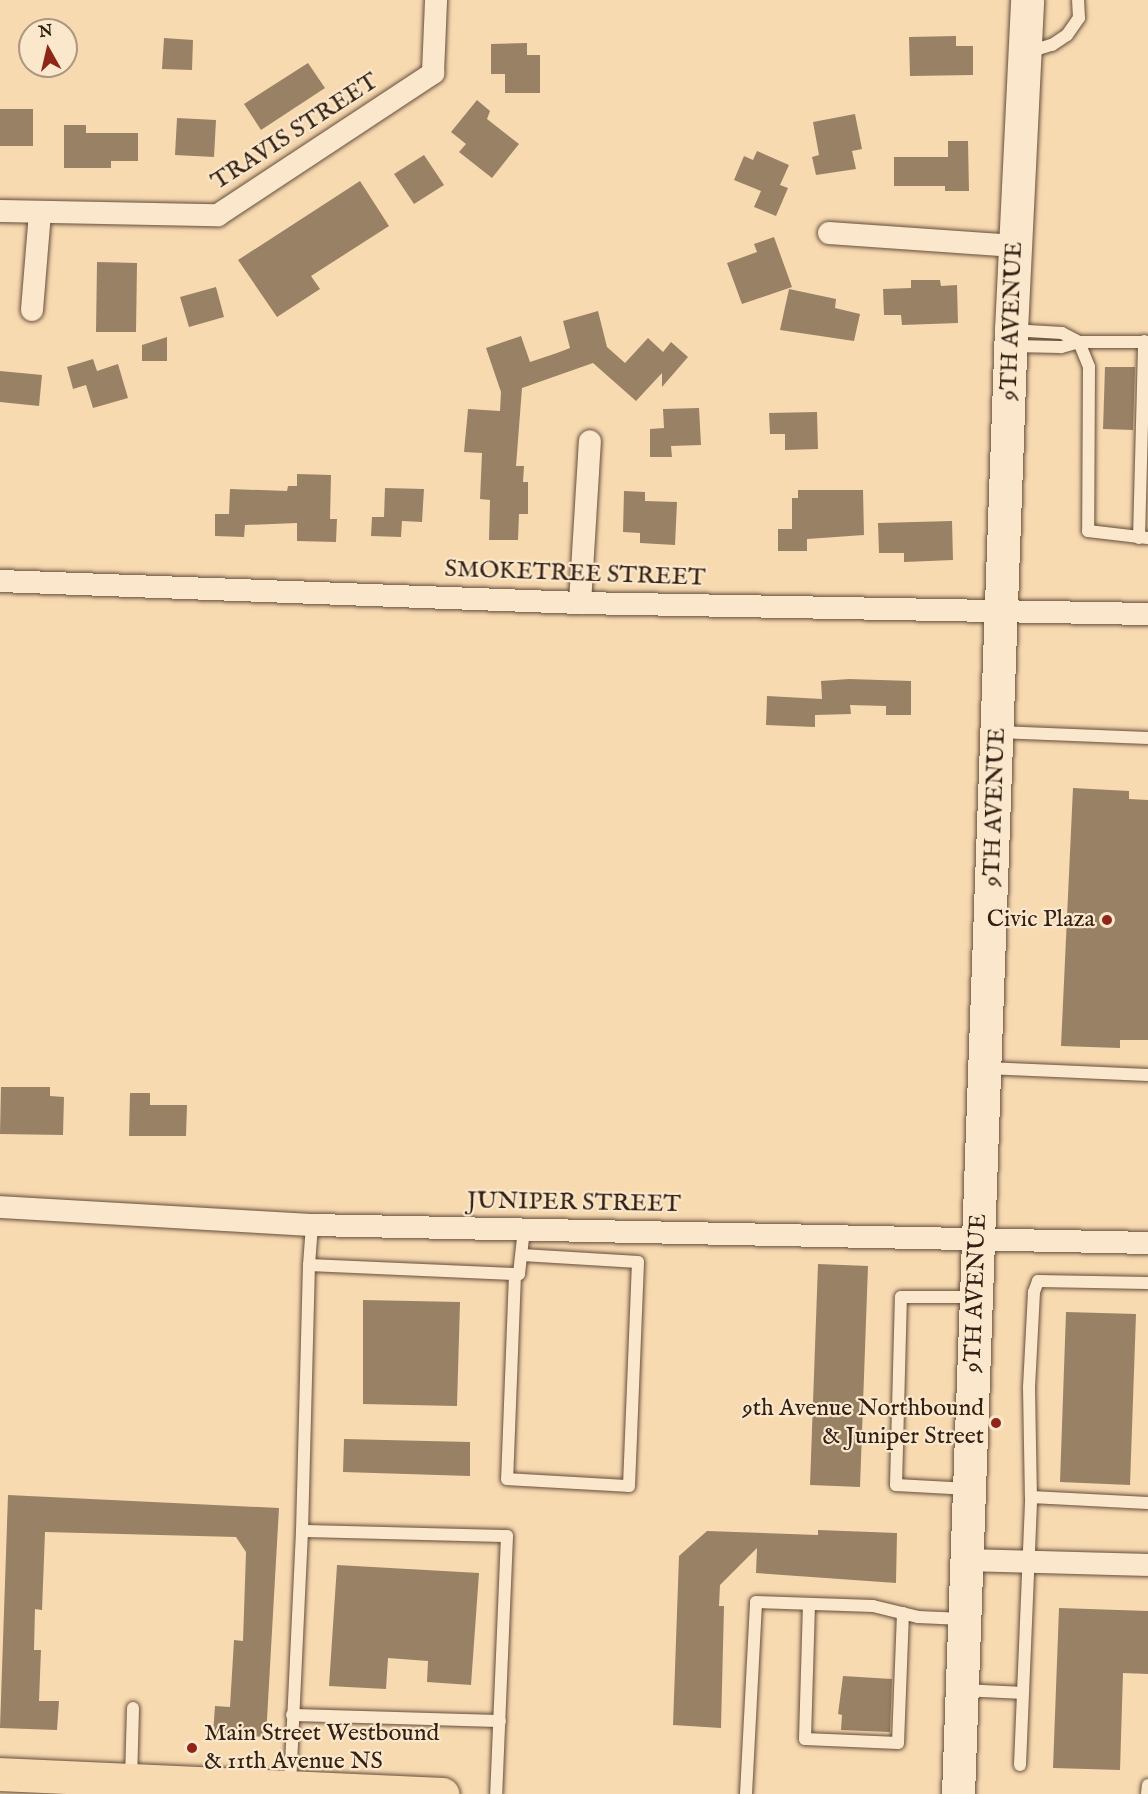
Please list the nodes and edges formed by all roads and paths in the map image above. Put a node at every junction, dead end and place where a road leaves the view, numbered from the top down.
1 (436, 0) edge
2 (1027, 0) edge
3 (1078, 0) edge
4 (1024, 53) junction
5 (0, 211) edge
6 (40, 212) junction
7 (829, 233) dead end
8 (1015, 246) junction
9 (32, 310) dead end
10 (1011, 338) junction
11 (1080, 342) junction
12 (1146, 342) edge
13 (590, 441) dead end
14 (1144, 538) edge
15 (0, 581) edge
16 (580, 603) junction
17 (1003, 610) junction
18 (1148, 614) edge
19 (998, 732) junction
20 (1148, 738) edge
21 (985, 1068) junction
22 (1148, 1075) edge
23 (0, 1207) edge
24 (312, 1225) junction
25 (524, 1229) junction
26 (978, 1238) junction
27 (1148, 1244) edge
28 (522, 1255) junction
29 (309, 1265) junction
30 (515, 1274) junction
31 (1148, 1282) edge
32 (976, 1297) junction
33 (969, 1489) junction
34 (1031, 1497) junction
35 (1148, 1503) edge
36 (302, 1530) junction
37 (966, 1560) junction
38 (1028, 1562) junction
39 (1148, 1565) edge
40 (809, 1604) junction
41 (903, 1613) junction
42 (964, 1619) junction
43 (962, 1690) junction
44 (1023, 1693) junction
45 (133, 1708) dead end
46 (292, 1715) junction
47 (500, 1721) junction
48 (1020, 1765) dead end
49 (0, 1774) edge
50 (131, 1781) junction
51 (1148, 1785) edge
52 (290, 1787) junction
53 (443, 1794) edge
54 (496, 1794) edge
55 (746, 1794) edge
56 (958, 1794) edge
57 (1148, 1794) edge

1 - 6 street, TRAVIS STREET
2 - 4 street, 9TH AVENUE
3 - 4 lane
4 - 8 street, 9TH AVENUE
5 - 6 street, TRAVIS STREET
6 - 9 street
7 - 8 street
8 - 10 street, 9TH AVENUE
10 - 11 lane
10 - 17 street, 9TH AVENUE
11 - 12 lane
11 - 14 lane
12 - 14 lane
13 - 16 street
15 - 16 street, SMOKETREE STREET
16 - 17 street, SMOKETREE STREET
17 - 18 street, SMOKETREE STREET
17 - 19 street, 9TH AVENUE
19 - 20 lane
19 - 21 street, 9TH AVENUE
21 - 22 lane
21 - 26 street, 9TH AVENUE
23 - 24 street, JUNIPER STREET
24 - 25 street, JUNIPER STREET
24 - 29 lane
25 - 26 street, JUNIPER STREET
25 - 28 lane
26 - 27 street, JUNIPER STREET
26 - 32 street, 9TH AVENUE
28 - 30 lane
28 - 30 lane
29 - 30 lane
29 - 36 lane
31 - 34 lane
32 - 33 street, 9TH AVENUE
32 - 33 lane
33 - 37 street, 9TH AVENUE
34 - 35 lane
34 - 38 lane
36 - 46 lane
36 - 47 lane
37 - 38 street
37 - 42 street, 9TH AVENUE
38 - 39 street
38 - 44 lane
40 - 41 lane
40 - 41 lane
40 - 55 lane
41 - 42 lane
42 - 43 street, 9TH AVENUE
43 - 44 lane
43 - 56 street, 9TH AVENUE
44 - 48 lane
45 - 50 lane
46 - 47 lane
46 - 52 lane
47 - 54 lane
49 - 50 main road
50 - 52 main road
51 - 57 lane
52 - 53 main road

